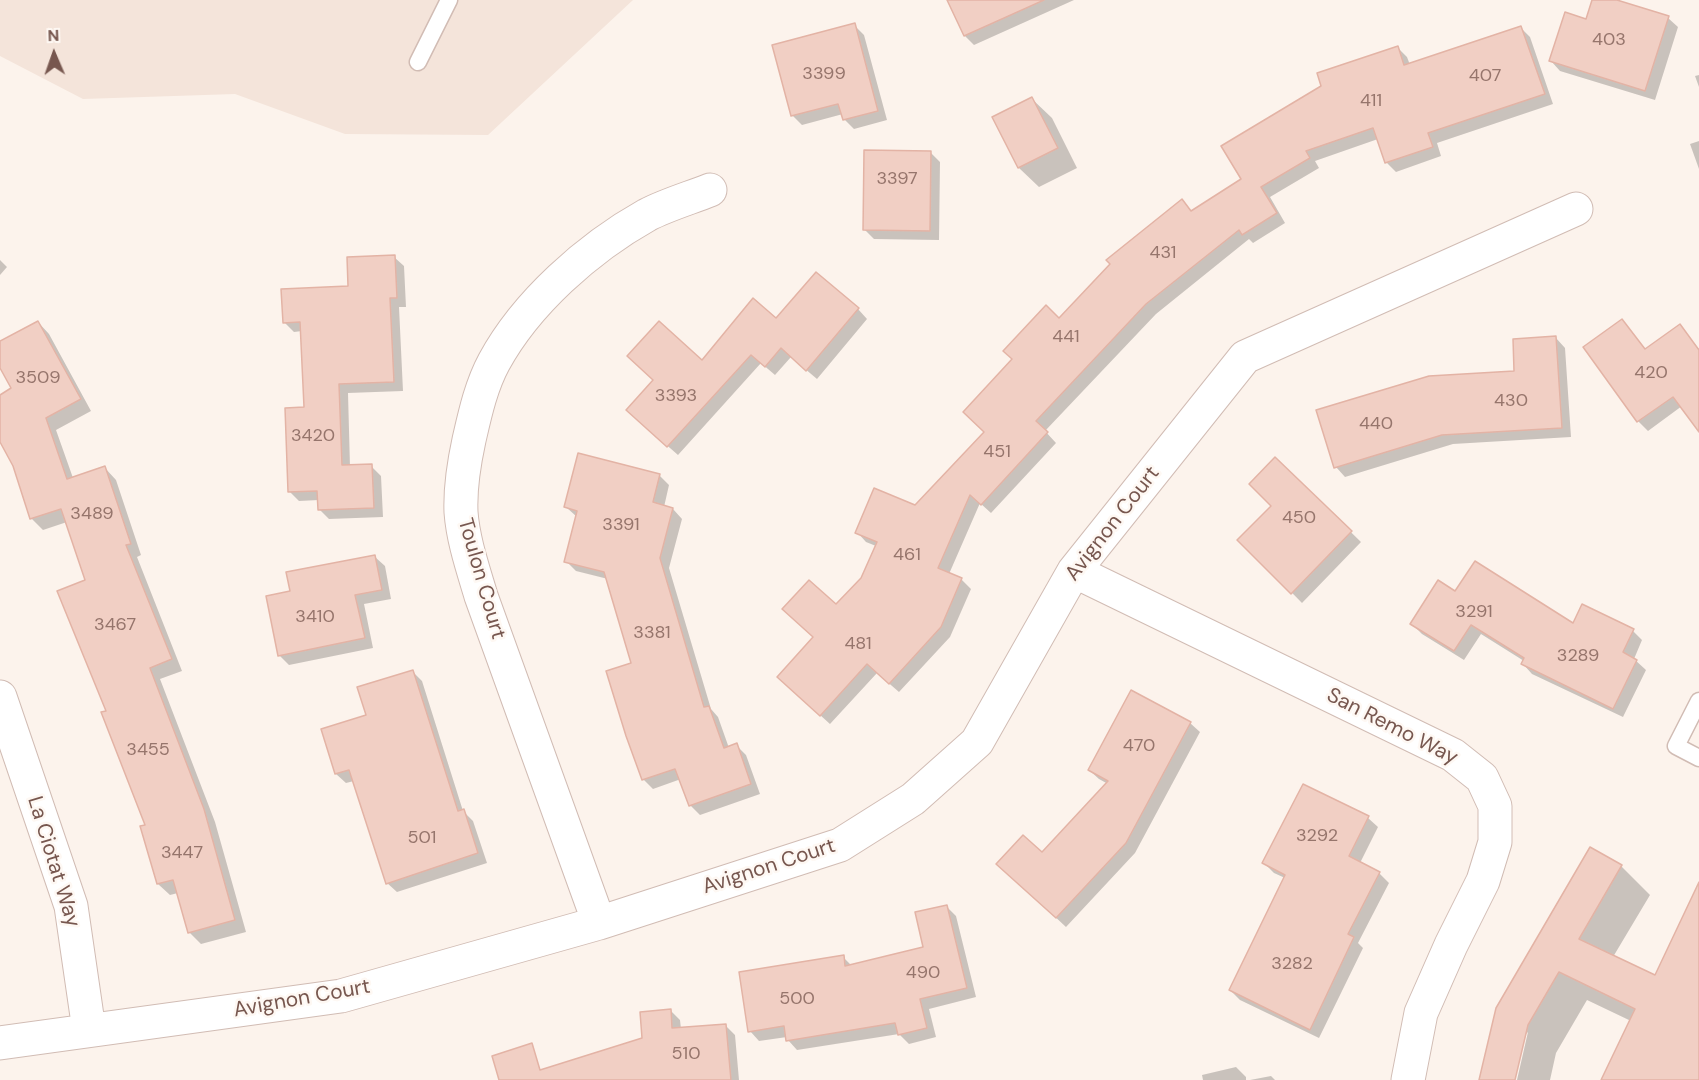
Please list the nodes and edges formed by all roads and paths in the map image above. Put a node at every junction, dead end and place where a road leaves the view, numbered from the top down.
1 (449, 0) edge
2 (418, 62) dead end
3 (710, 190) dead end
4 (1576, 209) dead end
5 (1074, 571) junction
6 (0, 697) edge
7 (1699, 701) edge
8 (1699, 758) edge
9 (599, 923) junction
10 (89, 1030) junction
11 (0, 1043) edge
12 (1408, 1080) edge

1 - 2 lane
3 - 9 street, Toulon Court
4 - 5 street, Avignon Court
5 - 9 street, Avignon Court
5 - 12 street, San Remo Way
6 - 10 street, La Ciotat Way
7 - 8 lane
9 - 10 street, Avignon Court
10 - 11 street, Avignon Court

